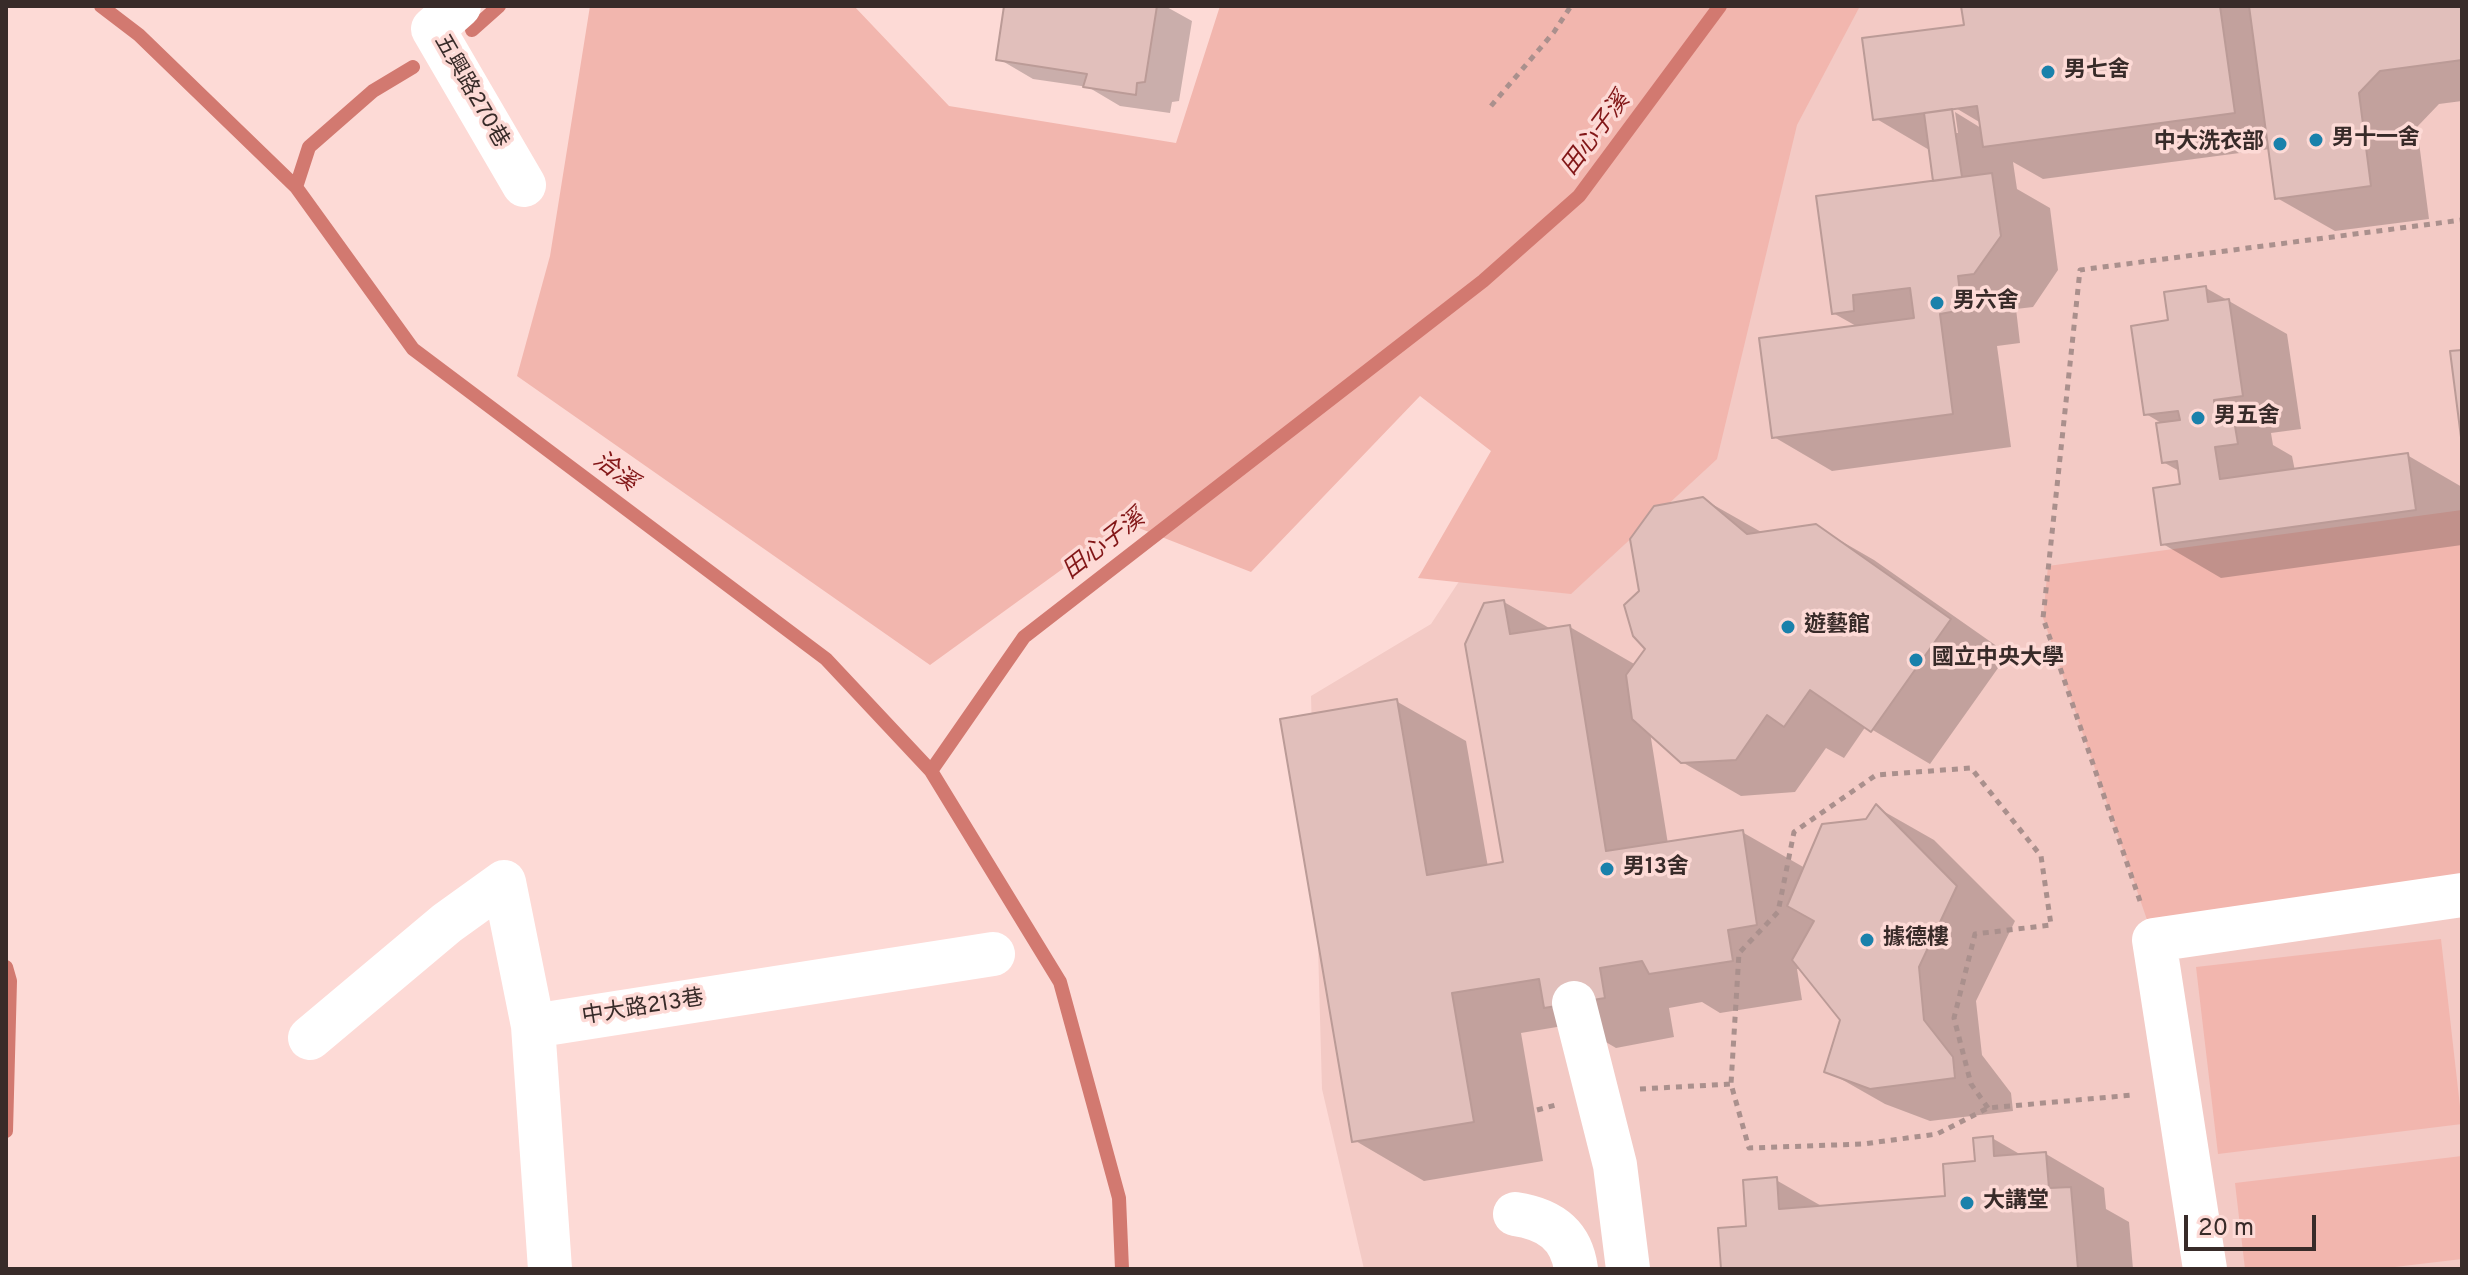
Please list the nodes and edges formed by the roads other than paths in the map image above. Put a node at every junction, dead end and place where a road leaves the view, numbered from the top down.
1 (459, 6) edge
2 (524, 185) dead end
3 (2462, 895) edge
4 (993, 954) dead end
5 (1574, 1003) dead end
6 (533, 1026) junction
7 (310, 1038) dead end
8 (1515, 1214) dead end
9 (550, 1269) edge
10 (1576, 1269) edge
11 (1628, 1269) edge
12 (2205, 1269) edge

1 - 2 street, 五興路270巷
3 - 12 street
4 - 6 street, 中大路213巷
5 - 11 street
6 - 7 street
6 - 9 street
8 - 10 street

